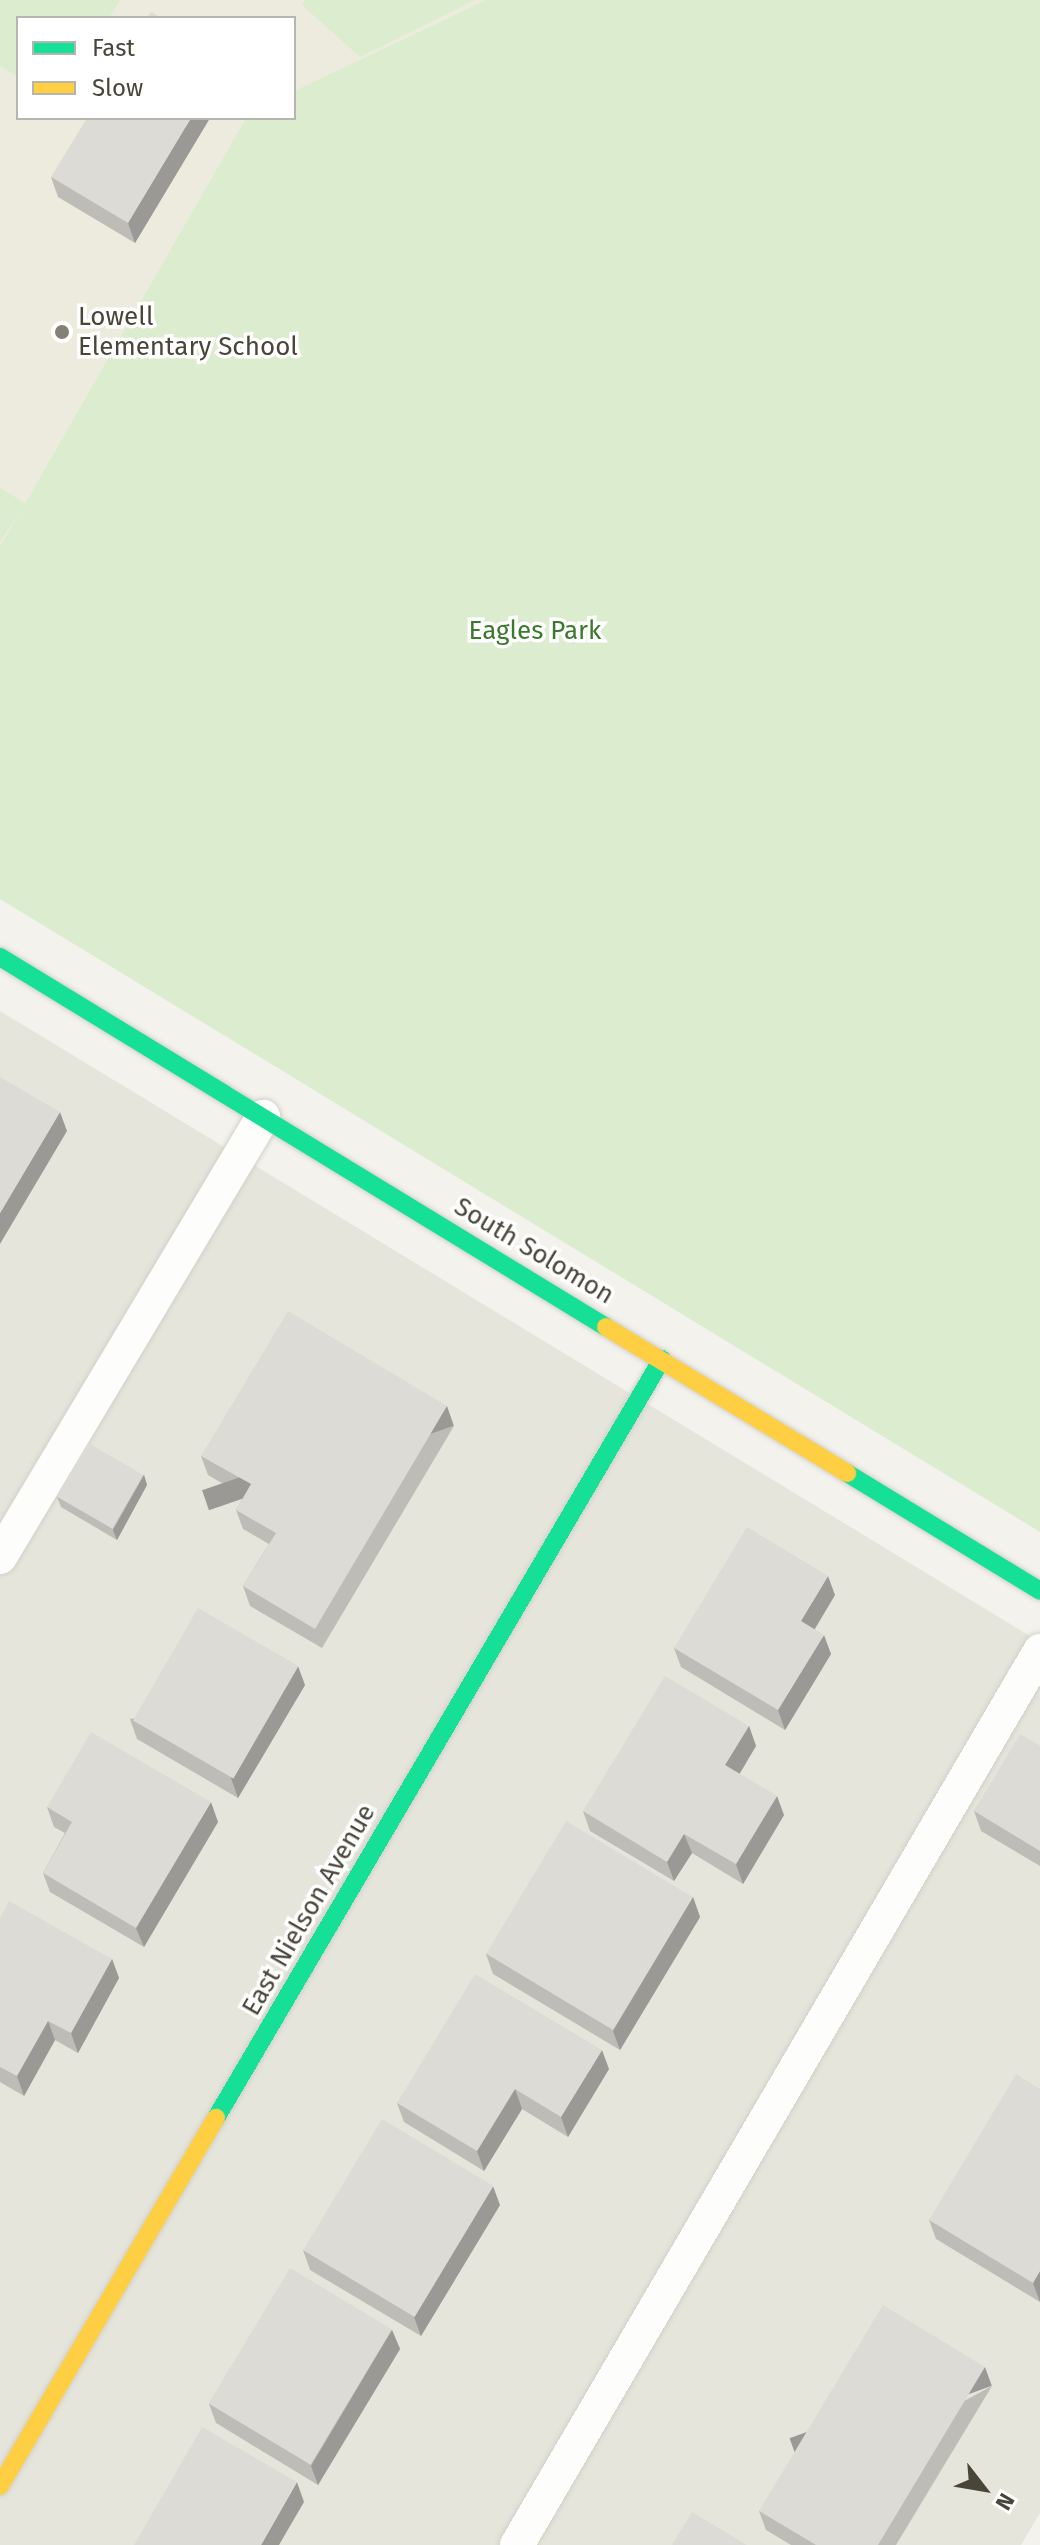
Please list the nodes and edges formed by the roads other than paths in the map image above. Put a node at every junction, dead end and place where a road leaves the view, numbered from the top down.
1 (0, 957) edge
2 (263, 1117) junction
3 (662, 1359) junction
4 (0, 1557) edge
5 (1040, 1591) edge
6 (1040, 1651) edge
7 (0, 2486) edge
8 (517, 2545) edge

1 - 2 street, South Solomon
2 - 3 street, South Solomon
2 - 4 lane
3 - 5 street, South Solomon
3 - 7 street, East Nielson Avenue
6 - 8 lane

